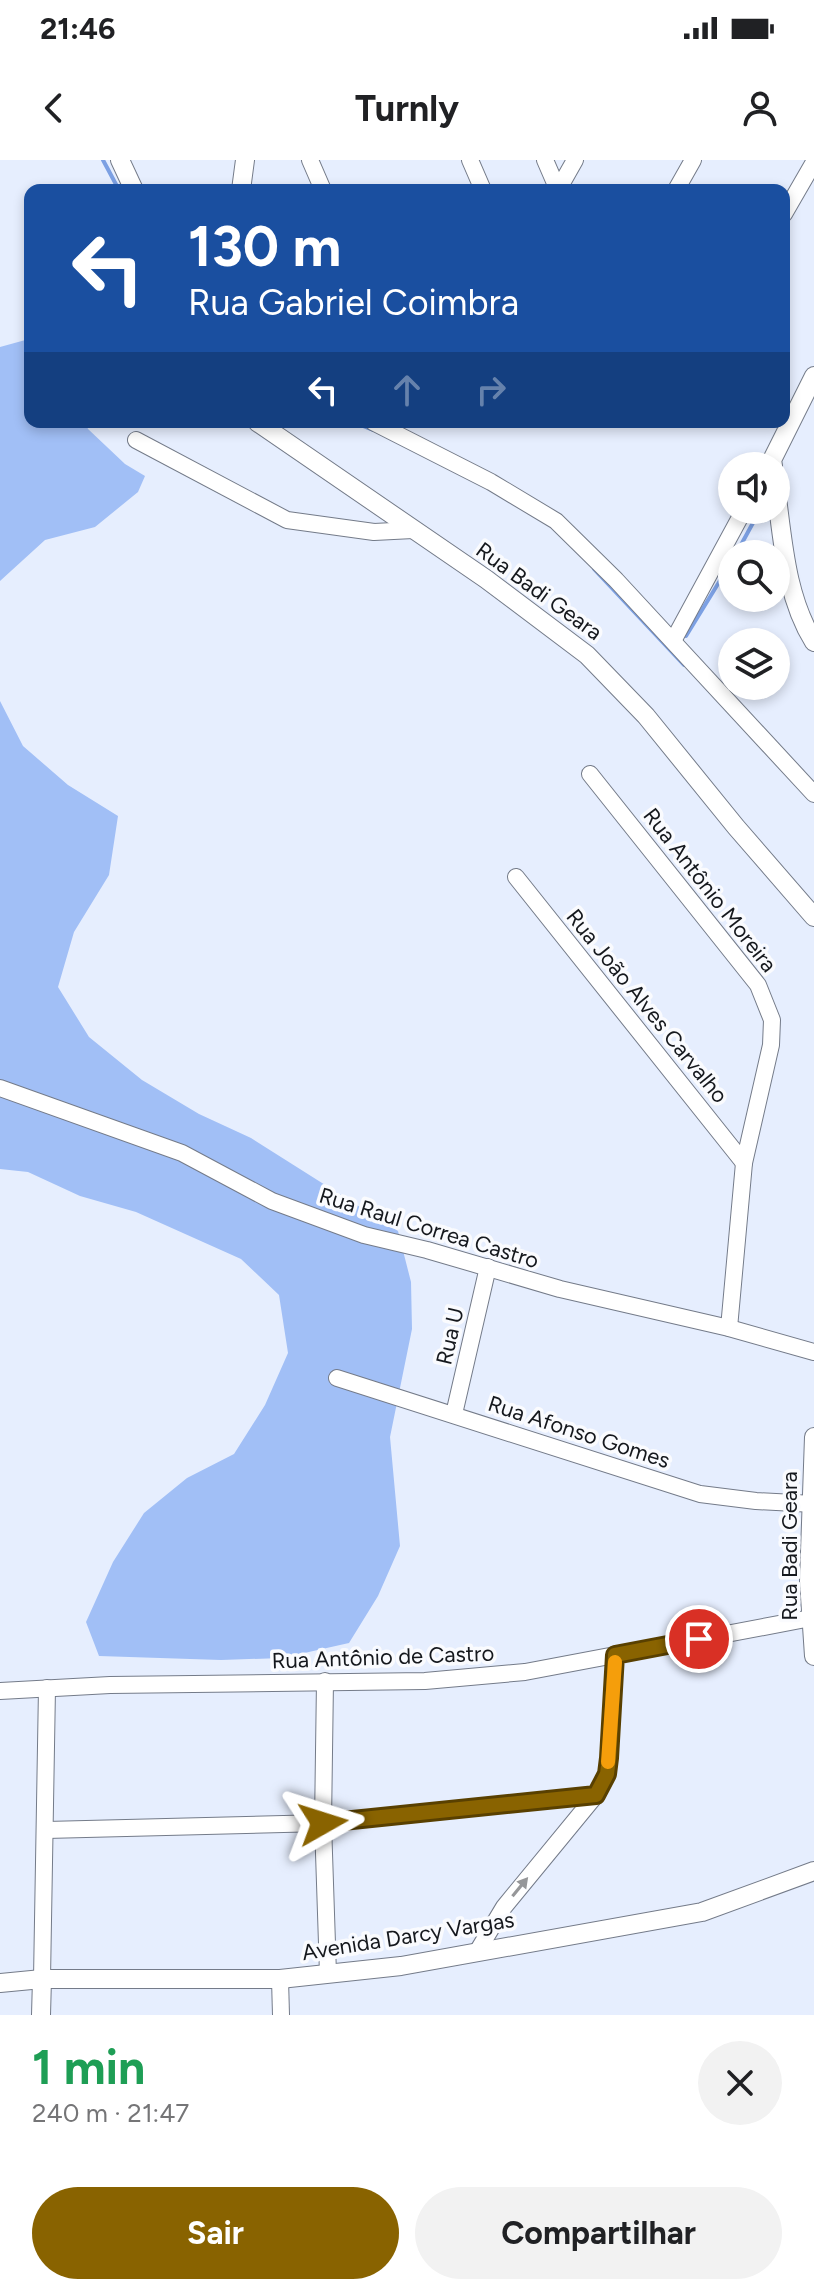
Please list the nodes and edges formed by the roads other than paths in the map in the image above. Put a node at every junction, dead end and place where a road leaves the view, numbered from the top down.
1 (120, 160) edge
2 (245, 160) edge
3 (310, 160) edge
4 (470, 160) edge
5 (545, 160) edge
6 (575, 160) edge
7 (693, 160) edge
8 (814, 162) edge
9 (131, 184) edge
10 (242, 184) edge
11 (320, 184) edge
12 (480, 184) edge
13 (555, 184) edge
14 (561, 184) edge
15 (679, 184) edge
16 (790, 204) edge
17 (814, 376) edge
18 (790, 425) edge
19 (266, 428) edge
20 (385, 428) edge
21 (789, 428) edge
22 (136, 440) dead end
23 (777, 452) edge
24 (736, 524) edge
25 (781, 524) edge
26 (413, 530) junction
27 (673, 641) junction
28 (814, 642) edge
29 (590, 774) dead end
30 (814, 794) edge
31 (516, 877) dead end
32 (814, 917) edge
33 (0, 1088) edge
34 (744, 1163) junction
35 (488, 1267) junction
36 (729, 1328) junction
37 (814, 1352) edge
38 (337, 1378) dead end
39 (454, 1414) junction
40 (814, 1437) edge
41 (813, 1503) edge
42 (811, 1618) junction
43 (615, 1655) junction
44 (814, 1656) edge
45 (325, 1681) junction
46 (47, 1688) junction
47 (0, 1691) edge
48 (596, 1795) junction
49 (323, 1823) junction
50 (46, 1830) junction
51 (814, 1871) edge
52 (477, 1952) junction
53 (328, 1974) junction
54 (42, 1979) junction
55 (280, 1979) junction
56 (0, 1983) edge
57 (41, 2015) edge
58 (281, 2015) edge

1 - 9 street
2 - 10 street
3 - 11 street
4 - 12 street
5 - 13 street
6 - 14 street
7 - 15 street
8 - 16 street
17 - 18 street
19 - 26 street, Rua Badi Geara
20 - 27 street
21 - 23 street
22 - 26 street
24 - 27 street
25 - 28 street
26 - 32 street, Rua Badi Geara
27 - 30 street
29 - 34 street, Rua Antônio Moreira
31 - 34 street, Rua João Alves Carvalho
33 - 35 street, Rua Raul Correa Castro
34 - 36 street, Rua Antônio Moreira
35 - 36 street, Rua Raul Correa Castro
35 - 39 street, Rua U
36 - 37 street, Rua Raul Correa Castro
38 - 39 street, Rua Afonso Gomes
39 - 41 street, Rua Afonso Gomes
40 - 41 street, Rua Badi Geara
41 - 42 street, Rua Badi Geara
42 - 43 street, Rua Antônio de Castro
42 - 44 street, Rua Badi Geara
43 - 45 street, Rua Antônio de Castro
43 - 48 street
45 - 46 street, Rua Antônio de Castro
45 - 49 street
46 - 47 street, Rua Antônio de Castro
46 - 50 street
48 - 49 street
52 -> 48 street
49 - 50 street
49 - 53 street
50 - 54 street
51 - 52 street, Avenida Darcy Vargas
52 - 53 street, Avenida Darcy Vargas
53 - 55 street, Avenida Darcy Vargas
54 - 55 street, Avenida Darcy Vargas
54 - 56 street, Avenida Darcy Vargas
54 - 57 street
55 - 58 street

